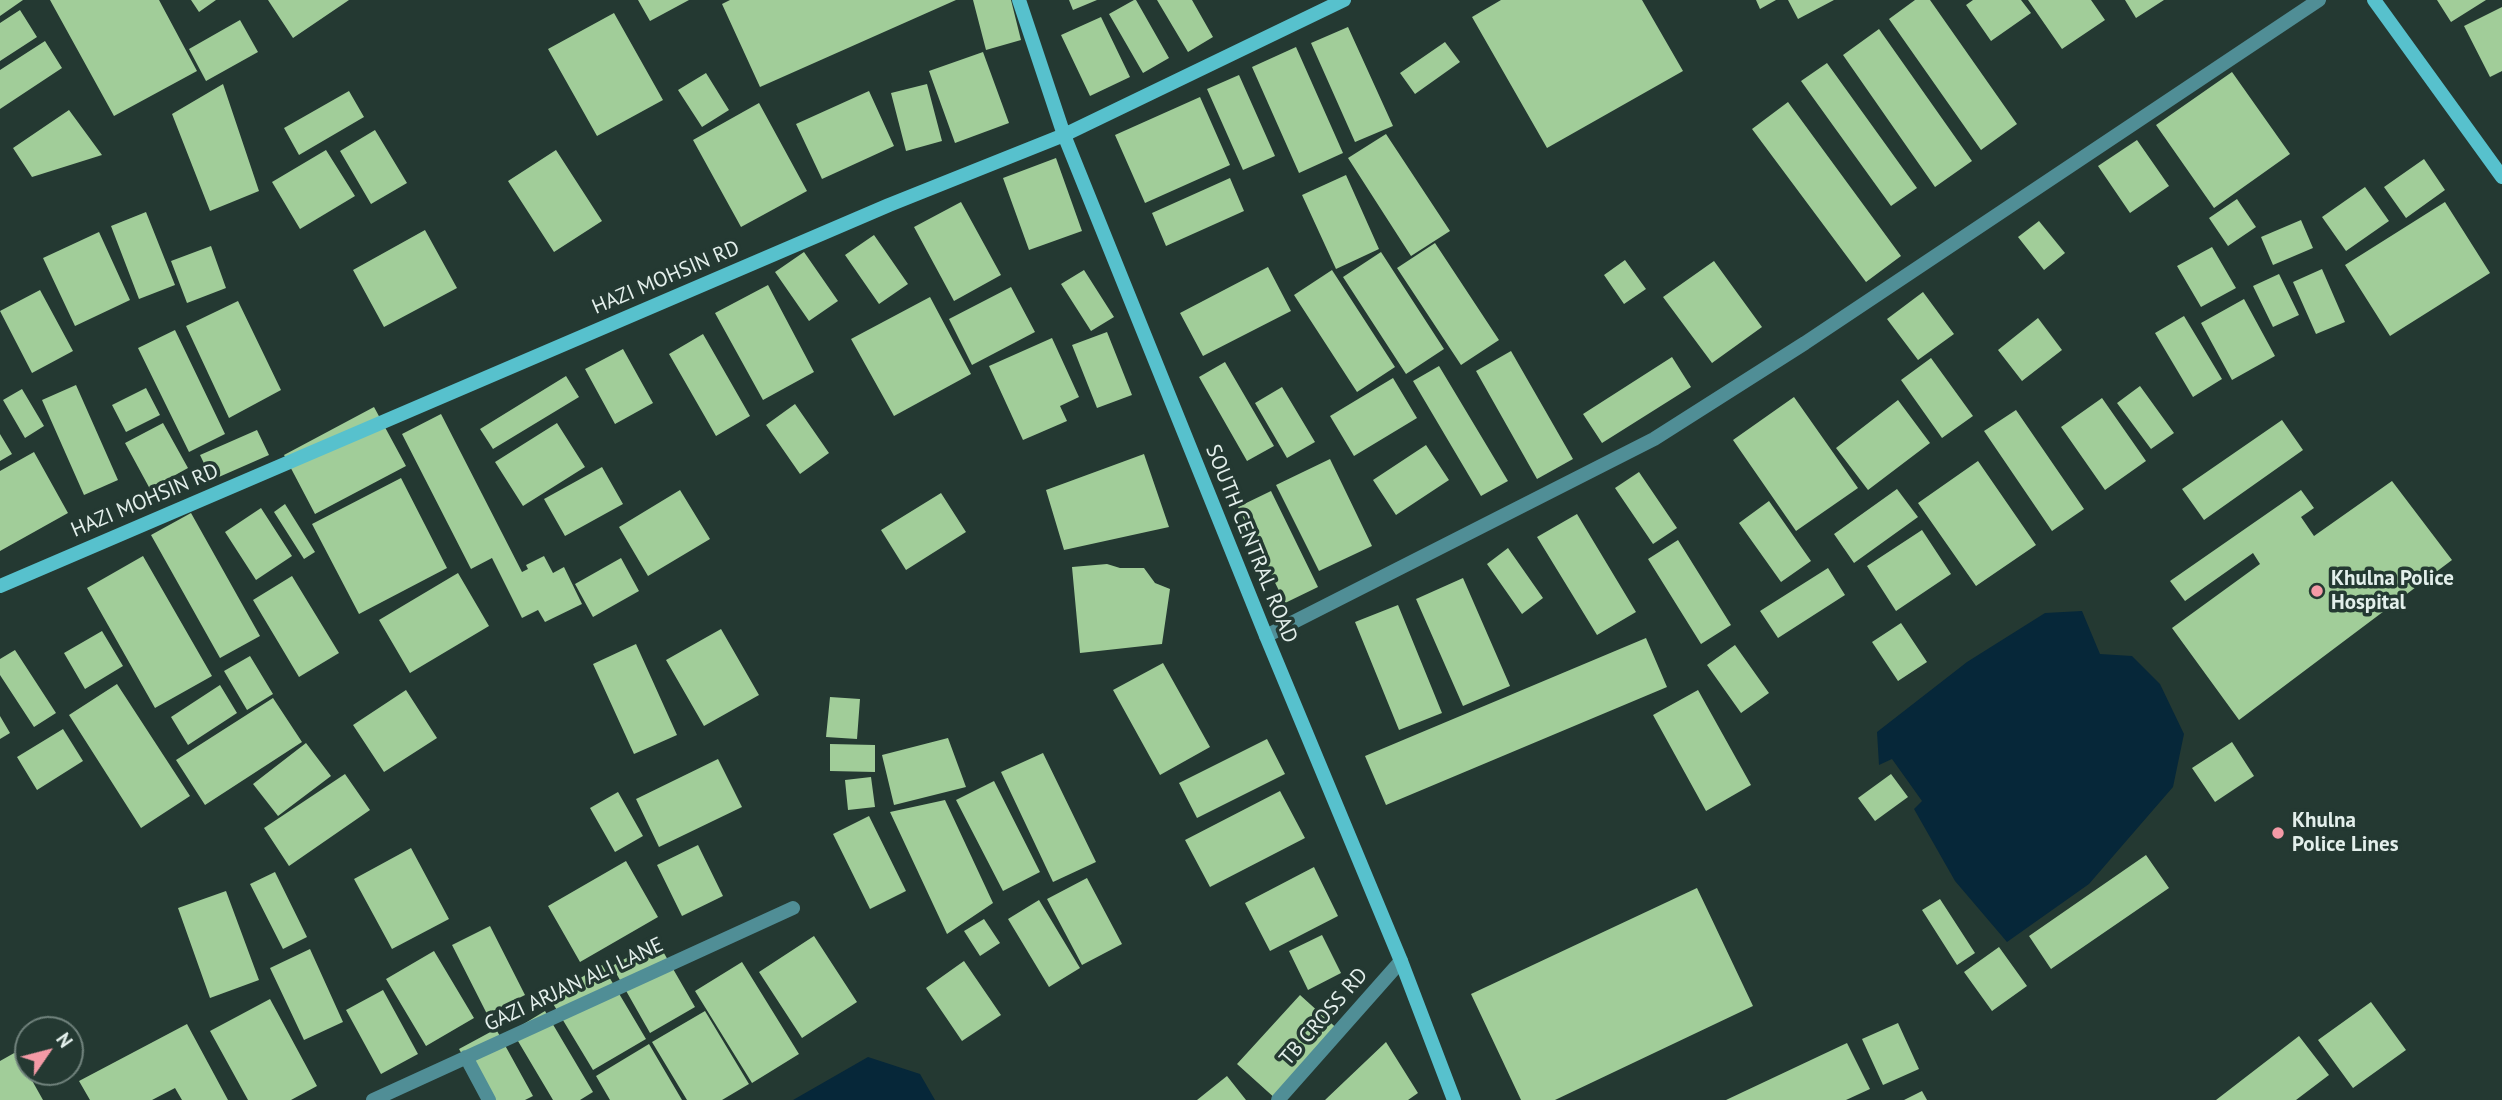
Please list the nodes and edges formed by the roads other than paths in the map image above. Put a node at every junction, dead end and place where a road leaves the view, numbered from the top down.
1 (1019, 0) edge
2 (1344, 0) edge
3 (2319, 0) edge
4 (2374, 0) edge
5 (1064, 135) junction
6 (2502, 177) edge
7 (0, 586) edge
8 (1266, 636) junction
9 (793, 908) dead end
10 (1401, 961) junction
11 (466, 1057) junction
12 (373, 1100) edge
13 (489, 1100) edge
14 (1278, 1100) edge
15 (1454, 1100) edge

1 - 5 street, SOUTH CENTRAL ROAD
2 - 5 street, HAZI MOHSIN RD
3 - 8 street
4 - 6 street
5 - 7 street, HAZI MOHSIN RD
5 - 8 street, SOUTH CENTRAL ROAD
8 - 10 street, SOUTH CENTRAL ROAD
9 - 11 street, GAZI ARJAN ALI LANE
10 - 14 street, TB CROSS RD
10 - 15 street, SOUTH CENTRAL ROAD
11 - 12 street, GAZI ARJAN ALI LANE
11 - 13 street

